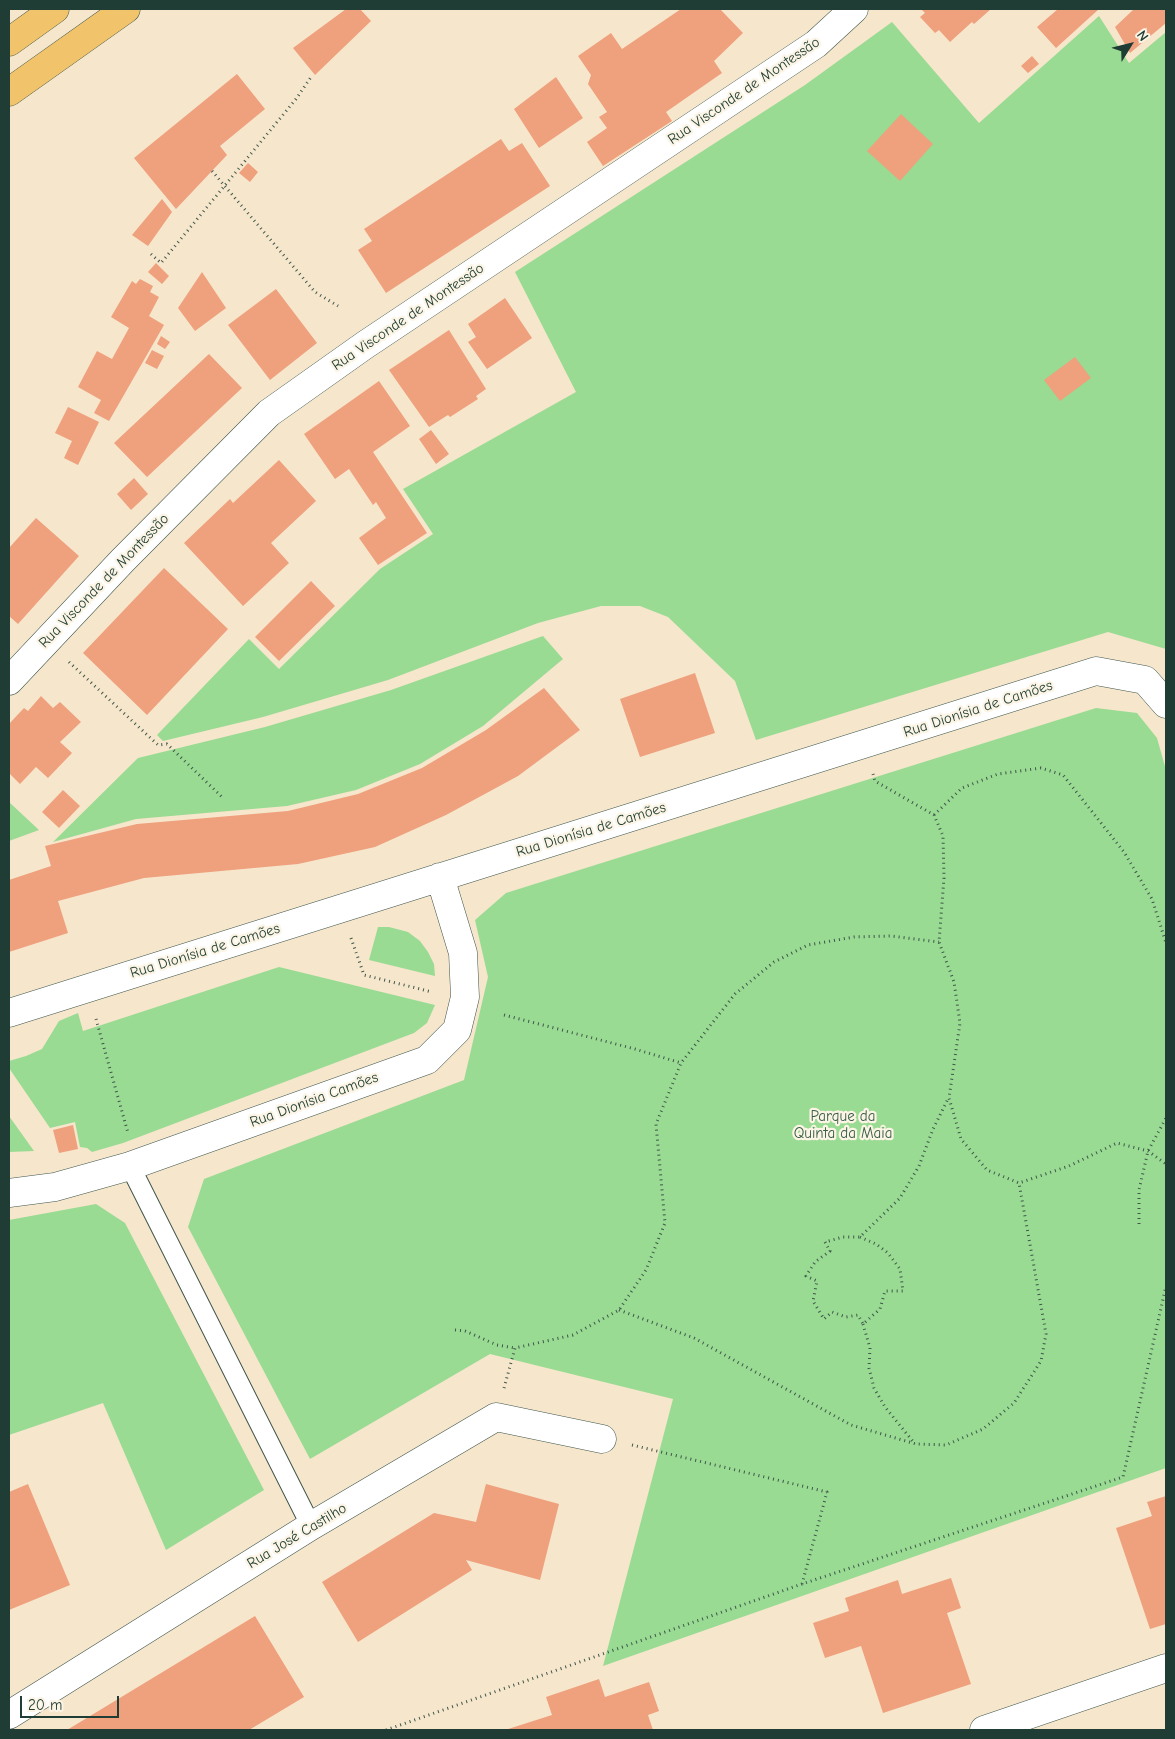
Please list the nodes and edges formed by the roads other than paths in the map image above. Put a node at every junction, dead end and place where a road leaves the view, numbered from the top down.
1 (55, 9) edge
2 (126, 9) edge
3 (854, 9) edge
4 (9, 42) edge
5 (9, 92) edge
6 (9, 681) edge
7 (1166, 704) edge
8 (440, 877) junction
9 (9, 1013) edge
10 (130, 1153) junction
11 (9, 1193) edge
12 (602, 1439) dead end
13 (311, 1526) junction
14 (1166, 1668) edge
15 (9, 1715) edge
16 (984, 1730) edge

1 - 4 main road
2 - 5 main road
3 - 6 street, Rua Visconde de Montessão
7 - 8 street, Rua Dionísia de Camões
8 - 9 street, Rua Dionísia de Camões
8 - 10 street, Rua Dionísia Camões
10 - 11 street, Rua Dionísia Camões
10 - 13 lane
12 - 13 street, Rua José Castilho
13 - 15 street, Rua José Castilho
14 - 16 street

